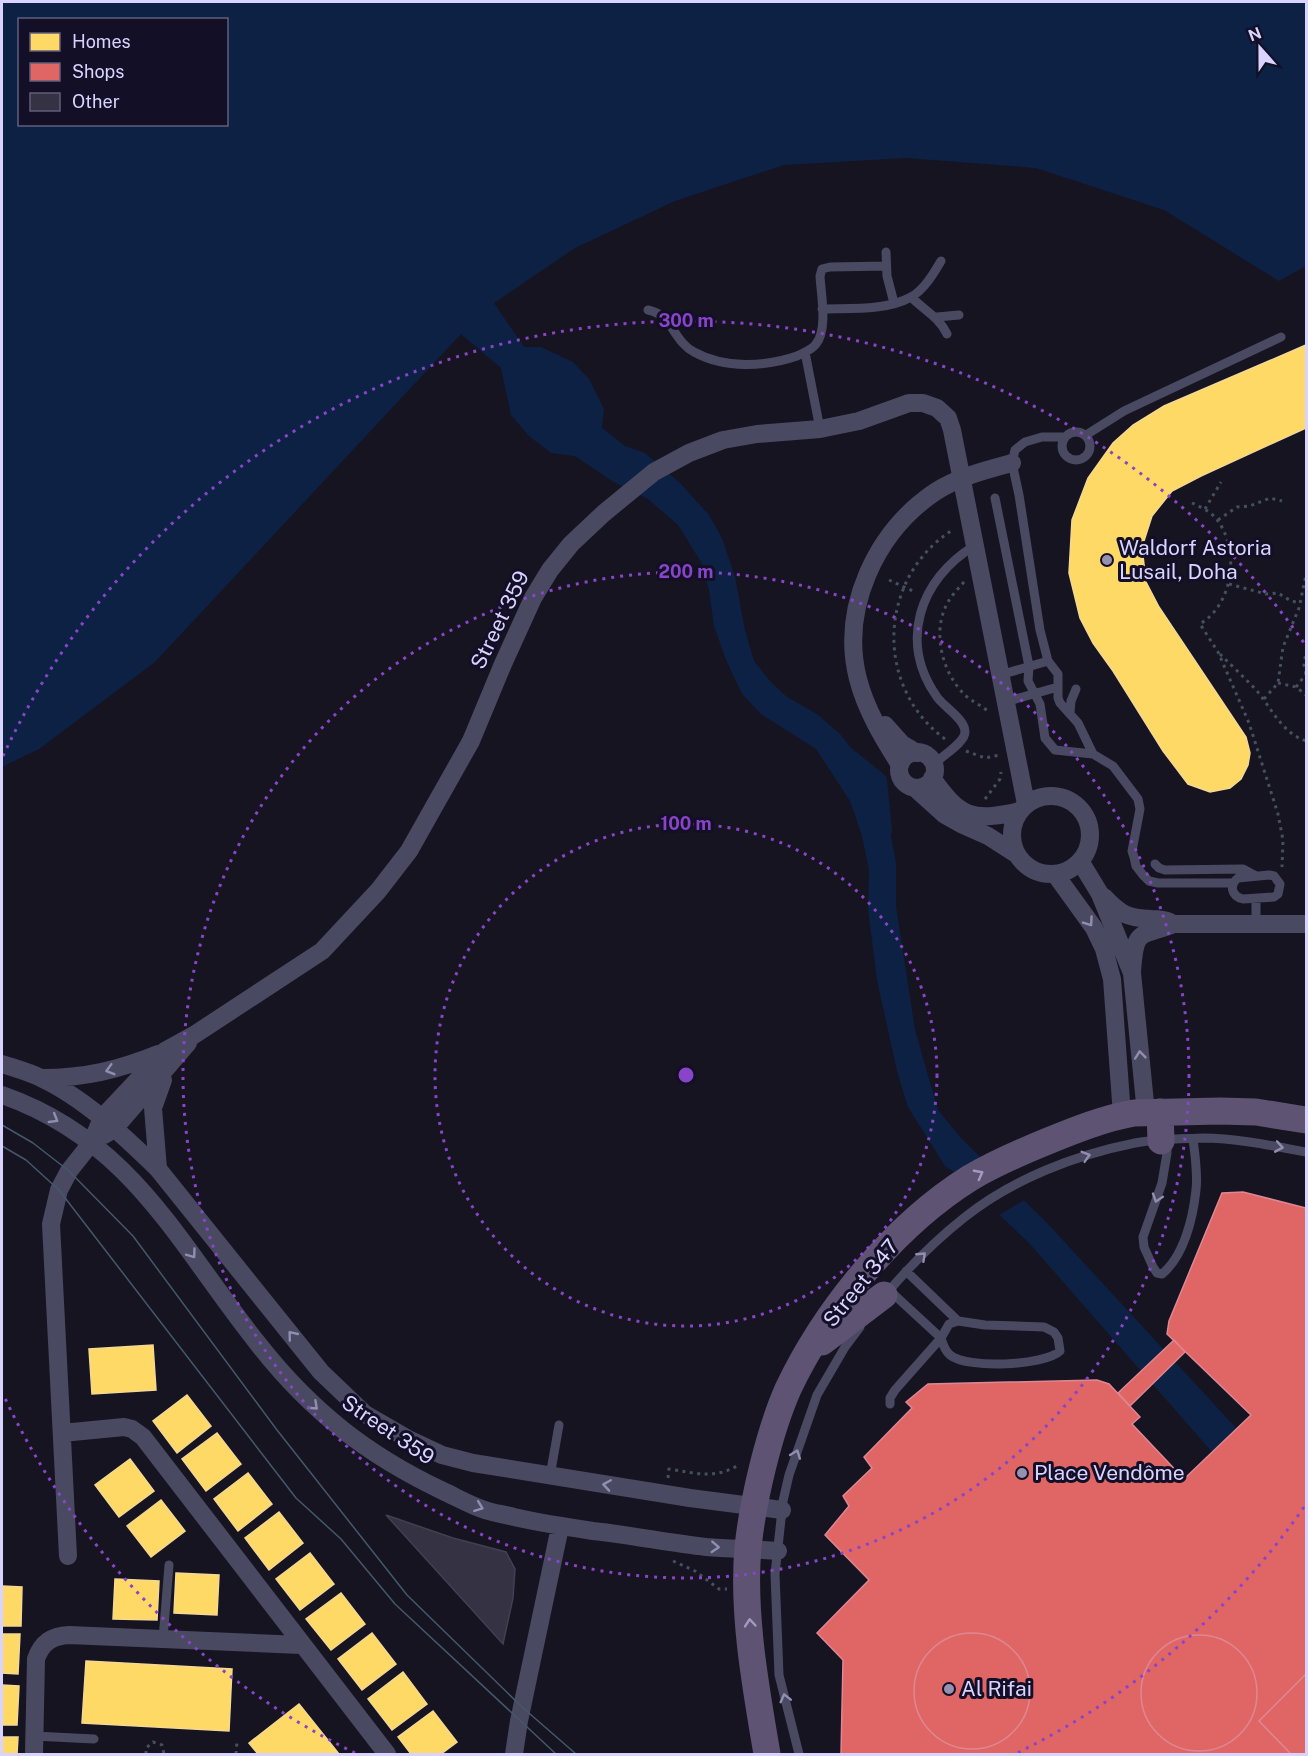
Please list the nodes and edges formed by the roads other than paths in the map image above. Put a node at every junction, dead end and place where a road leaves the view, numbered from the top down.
1 (886, 252) dead end
2 (941, 261) dead end
3 (886, 266) junction
4 (911, 297) junction
5 (894, 303) junction
6 (822, 309) junction
7 (648, 310) dead end
8 (959, 315) dead end
9 (937, 317) junction
10 (946, 334) dead end
11 (1281, 337) dead end
12 (805, 352) junction
13 (820, 429) junction
14 (1086, 435) junction
15 (1065, 437) junction
16 (1013, 468) junction
17 (995, 498) dead end
18 (967, 550) junction
19 (1048, 661) junction
20 (1029, 666) junction
21 (1000, 675) junction
22 (1058, 687) junction
23 (1076, 689) dead end
24 (1034, 693) junction
25 (1005, 702) junction
26 (1070, 713) junction
27 (917, 753) junction
28 (1093, 754) junction
29 (900, 765) junction
30 (933, 771) junction
31 (915, 788) junction
32 (1023, 808) junction
33 (1016, 854) junction
34 (1080, 861) junction
35 (1155, 864) dead end
36 (1055, 874) junction
37 (1256, 876) junction
38 (1233, 884) junction
39 (1100, 894) junction
40 (1256, 898) junction
41 (1256, 923) junction
42 (1174, 924) junction
43 (1306, 924) edge
44 (1132, 973) junction
45 (167, 1059) junction
46 (2, 1064) edge
47 (41, 1078) junction
48 (2, 1095) edge
49 (1143, 1114) junction
50 (1306, 1120) edge
51 (108, 1124) junction
52 (1193, 1139) junction
53 (1164, 1141) junction
54 (92, 1142) junction
55 (1306, 1152) edge
56 (158, 1169) junction
57 (906, 1271) junction
58 (887, 1292) junction
59 (958, 1321) junction
60 (941, 1338) junction
61 (807, 1353) junction
62 (891, 1404) dead end
63 (560, 1425) dead end
64 (62, 1433) junction
65 (550, 1476) junction
66 (754, 1505) junction
67 (782, 1510) junction
68 (560, 1527) junction
69 (748, 1548) junction
70 (778, 1551) junction
71 (69, 1557) dead end
72 (169, 1565) dead end
73 (163, 1639) junction
74 (302, 1645) junction
75 (34, 1736) junction
76 (94, 1739) dead end
77 (34, 1755) edge
78 (387, 1755) edge
79 (514, 1755) edge
80 (767, 1755) edge
81 (799, 1755) edge

1 - 3 lane
2 - 4 lane
3 - 5 lane
3 - 6 lane
4 - 5 lane
4 - 9 lane
5 - 6 lane
6 - 12 lane
7 - 12 lane
8 - 9 lane
9 - 10 lane
11 - 14 lane
12 - 13 lane
13 - 18 street, Street 359
13 - 45 street, Street 359
14 - 15 lane
14 - 15 lane
15 - 16 lane
16 - 19 lane
16 - 27 street, bridge
16 - 29 street, bridge
17 - 20 lane
18 - 21 street
18 - 30 lane
19 - 20 lane
19 - 22 lane
20 - 21 lane
20 - 24 lane
21 - 25 street
22 - 24 lane
22 - 26 lane
23 - 26 lane
24 - 25 lane
24 - 28 lane
25 - 32 street
26 - 28 lane
27 - 29 street
27 - 30 street
28 - 38 lane
29 - 31 street
30 - 31 street
30 - 32 street
31 - 33 street
32 - 33 street
32 - 34 street
33 - 36 street
34 - 36 street
34 - 39 street
35 - 37 lane
36 -> 49 street
37 - 38 lane
37 - 40 lane
38 - 40 lane
39 - 42 street
39 - 44 street
40 - 41 lane
41 - 42 street
41 - 43 street
42 - 44 street
49 -> 44 street
45 -> 47 street, Street 359
45 - 51 street, Street 359
45 - 56 street, Street 359
46 - 47 street, Street 359
47 - 51 street, Street 359
48 -> 54 street, Street 359
49 - 50 main road, Street 347
49 - 53 main road
61 -> 49 main road, Street 347
51 - 54 street, Street 359
51 - 56 street, Street 359
52 - 53 lane, Street 347
53 -> 52 lane
52 -> 55 lane, Street 347
57 -> 53 lane, Street 347
54 - 64 street
54 -> 68 street, Street 359
65 -> 56 street, Street 359
57 - 58 lane, Street 347
57 - 59 lane
58 - 60 lane
58 - 61 main road
67 -> 58 lane, Street 347
59 - 60 lane
59 - 60 lane
60 - 62 lane
61 - 66 main road, Street 347
63 - 65 lane
64 - 71 street
64 - 74 street
66 -> 65 street, Street 359
66 - 67 street, Street 359
66 - 69 main road, Street 347
67 - 70 lane, Street 347
68 -> 69 street, Street 359
68 - 79 street
69 - 70 street, Street 359
80 -> 69 main road, Street 347
81 -> 70 lane, Street 347
72 - 73 lane
73 - 74 street
73 - 75 street
74 - 78 street
75 - 76 lane
75 - 77 street

